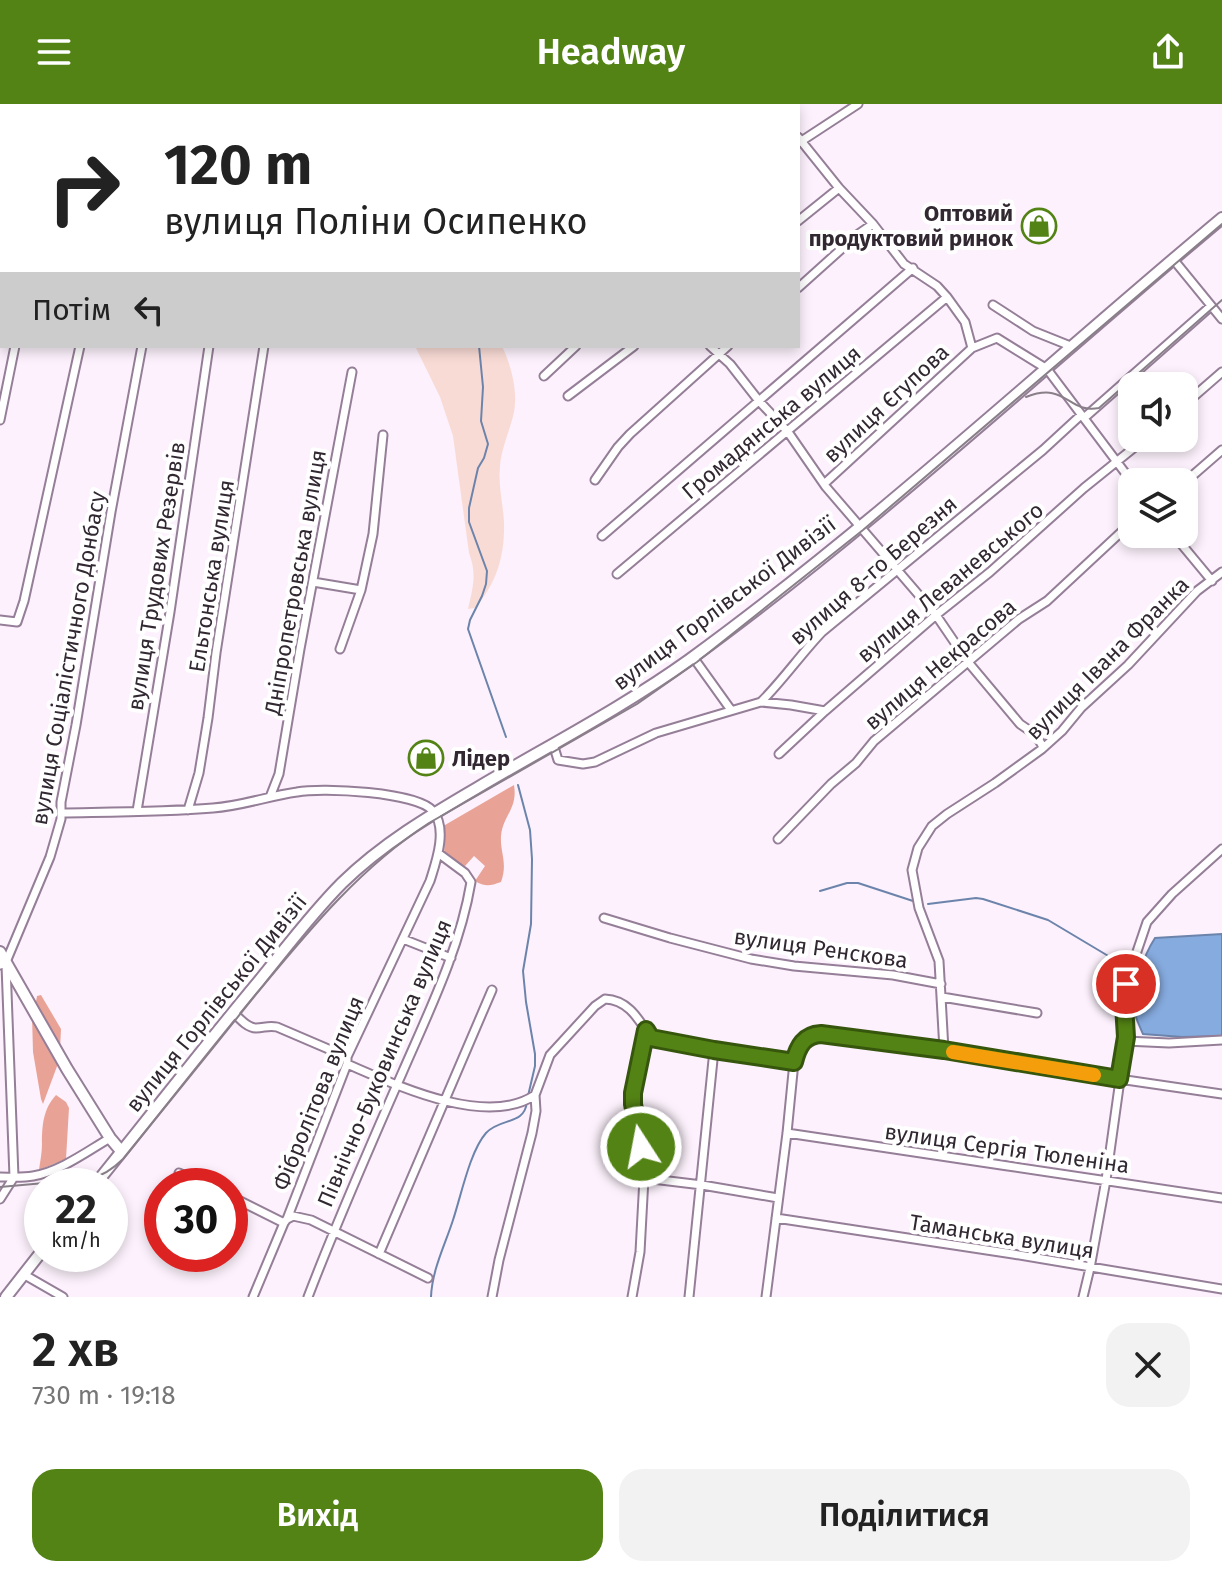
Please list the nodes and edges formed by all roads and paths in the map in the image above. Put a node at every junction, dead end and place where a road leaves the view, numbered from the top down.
1 (858, 104) edge
2 (800, 139) edge
3 (800, 141) edge
4 (839, 188) junction
5 (1222, 218) edge
6 (800, 219) edge
7 (873, 224) junction
8 (1173, 259) junction
9 (913, 268) junction
10 (800, 286) edge
11 (947, 297) junction
12 (993, 305) dead end
13 (1211, 306) junction
14 (1222, 319) edge
15 (1073, 347) junction
16 (15, 348) edge
17 (80, 348) edge
18 (142, 348) edge
19 (209, 348) edge
20 (264, 348) edge
21 (574, 348) edge
22 (631, 348) edge
23 (712, 348) edge
24 (726, 348) edge
25 (972, 348) junction
26 (719, 354) junction
27 (1047, 369) junction
28 (352, 372) dead end
29 (1222, 372) edge
30 (544, 376) dead end
31 (1198, 393) edge
32 (568, 396) dead end
33 (759, 401) junction
34 (1082, 417) junction
35 (0, 420) edge
36 (788, 432) junction
37 (383, 435) dead end
38 (1222, 450) edge
39 (1130, 452) edge
40 (1118, 462) junction
41 (1122, 468) edge
42 (1198, 471) edge
43 (595, 480) dead end
44 (824, 484) junction
45 (860, 526) junction
46 (1118, 535) edge
47 (602, 536) dead end
48 (1185, 548) edge
49 (897, 571) junction
50 (1222, 572) edge
51 (617, 574) dead end
52 (1212, 581) junction
53 (313, 582) junction
54 (361, 590) junction
55 (936, 615) junction
56 (0, 620) edge
57 (340, 649) dead end
58 (693, 657) junction
59 (968, 662) junction
60 (761, 702) junction
61 (731, 710) junction
62 (825, 711) junction
63 (553, 744) junction
64 (1043, 747) junction
65 (779, 754) dead end
66 (270, 797) junction
67 (188, 810) junction
68 (137, 811) junction
69 (434, 812) junction
70 (61, 813) junction
71 (778, 839) dead end
72 (1222, 849) edge
73 (438, 853) junction
74 (604, 918) dead end
75 (403, 939) junction
76 (451, 958) junction
77 (2, 960) edge
78 (941, 984) junction
79 (492, 990) dead end
80 (942, 997) junction
81 (233, 1012) junction
82 (1037, 1013) dead end
83 (646, 1030) junction
84 (1222, 1040) edge
85 (1125, 1041) junction
86 (714, 1050) junction
87 (944, 1050) junction
88 (347, 1061) junction
89 (794, 1062) junction
90 (1119, 1079) junction
91 (396, 1085) junction
92 (1222, 1094) edge
93 (530, 1098) junction
94 (0, 1099) edge
95 (12, 1100) junction
96 (444, 1101) junction
97 (787, 1133) junction
98 (110, 1138) junction
99 (121, 1151) junction
100 (108, 1168) edge
101 (0, 1177) edge
102 (14, 1177) junction
103 (644, 1178) junction
104 (1106, 1180) junction
105 (702, 1185) junction
106 (778, 1198) junction
107 (1222, 1198) edge
108 (0, 1199) edge
109 (248, 1204) edge
110 (776, 1218) junction
111 (286, 1221) junction
112 (333, 1231) junction
113 (379, 1254) junction
114 (1090, 1268) junction
115 (23, 1274) joint
116 (428, 1278) dead end
117 (1222, 1289) edge
118 (6, 1297) edge
119 (63, 1297) edge
120 (253, 1297) edge
121 (308, 1297) edge
122 (492, 1297) edge
123 (632, 1297) edge
124 (689, 1297) edge
125 (766, 1297) edge
126 (1083, 1297) edge

1 - 2 street
3 - 4 street
4 - 6 street
4 - 7 street
5 - 8 main road, вулиця Горлівської Дивізії
7 - 9 street
7 - 10 street
8 - 13 street
8 - 15 main road, вулиця Горлівської Дивізії
9 - 11 street
9 - 33 street
11 - 25 street
11 - 36 street, Громадянська вулиця
12 - 15 street
13 - 14 street
13 - 34 street, вулиця 8-го Березня
15 - 27 main road, вулиця Горлівської Дивізії
16 - 35 street
17 - 56 street
18 - 70 street, вулиця Соціалістичного Донбасу
19 - 68 street, вулиця Трудових Резервів
20 - 67 street, Ельтонська вулиця
21 - 30 street
22 - 32 street
23 - 26 street
24 - 26 street
25 - 27 street
25 - 44 street, вулиця Єгупова
26 - 33 street
26 - 43 street
27 - 34 street
27 - 45 main road, вулиця Горлівської Дивізії
28 - 53 street, Дніпропетровська вулиця
29 - 31 street
33 - 36 street
33 - 47 street
34 - 40 street
34 - 49 street, вулиця 8-го Березня
36 - 44 street
36 - 51 street, Громадянська вулиця
37 - 54 street
38 - 42 street
39 - 40 street, вулиця Леваневського
40 - 41 street
40 - 55 street, вулиця Леваневського
44 - 45 street
45 - 49 street
45 - 58 main road, вулиця Горлівської Дивізії
46 - 59 street, вулиця Некрасова
48 - 52 street
49 - 55 street
49 - 60 street, вулиця 8-го Березня
50 - 52 street, вулиця Івана Франка
52 - 64 street, вулиця Івана Франка
53 - 54 street
53 - 66 street, Дніпропетровська вулиця
54 - 57 street
55 - 59 street
55 - 62 street, вулиця Леваневського
58 - 61 street
58 - 63 main road, вулиця Горлівської Дивізії
59 - 64 street
59 - 71 street, вулиця Некрасова
60 - 61 street
60 - 62 street
61 - 63 street
62 - 65 street, вулиця Леваневського
63 - 69 main road, вулиця Горлівської Дивізії
64 - 78 street, вулиця Івана Франка
66 - 67 street
66 - 69 street
67 - 68 street
68 - 70 street
69 - 73 street, Фібролітова вулиця
69 - 81 main road, вулиця Горлівської Дивізії
70 - 77 street, вулиця Соціалістичного Донбасу
72 - 85 street
73 - 75 street, Фібролітова вулиця
73 - 76 street, Північно-Буковинська вулиця
74 - 78 street, вулиця Ренскова
75 - 76 street
75 - 88 street, Фібролітова вулиця
76 - 91 street, Північно-Буковинська вулиця
77 - 95 street
77 - 98 main road
78 - 80 street, вулиця Івана Франка
79 - 96 street
80 - 82 street
80 - 87 street, вулиця Івана Франка
81 - 88 street
81 - 99 main road, вулиця Горлівської Дивізії
83 - 86 street
83 - 93 street
83 - 103 street
84 - 85 street
85 - 90 street
86 - 89 street
86 - 105 street
87 - 89 street
87 - 90 street
88 - 91 street
88 - 111 street, Фібролітова вулиця
89 - 97 street
90 - 92 street
90 - 104 street
91 - 96 street
91 - 112 street, Північно-Буковинська вулиця
93 - 96 street
93 - 122 street
94 - 95 street
95 - 102 street
96 - 113 street
97 - 104 street, вулиця Сергія Тюленіна
97 - 106 street
98 - 99 main road
98 - 102 street
99 - 100 main road, вулиця Горлівської Дивізії
101 - 102 street
102 - 108 street
103 - 105 street
103 - 123 street
104 - 107 street, вулиця Сергія Тюленіна
104 - 114 street
105 - 106 street
105 - 124 street
106 - 110 street
109 - 111 street
110 - 114 street, Таманська вулиця
110 - 125 street
111 - 112 street
111 - 120 street, Фібролітова вулиця
112 - 113 street
112 - 121 street, Північно-Буковинська вулиця
113 - 116 street
114 - 117 street, Таманська вулиця
114 - 126 street
115 - 118 main road
115 - 119 street

